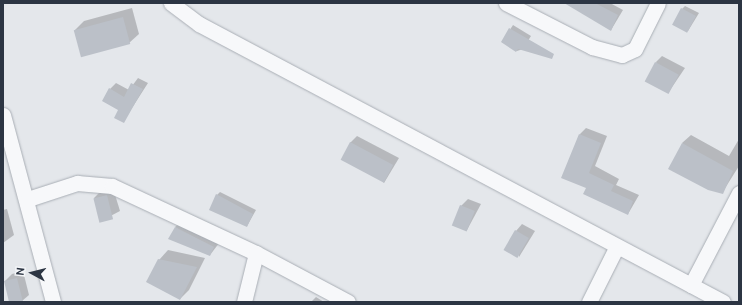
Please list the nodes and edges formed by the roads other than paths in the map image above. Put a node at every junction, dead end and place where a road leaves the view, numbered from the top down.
1 (171, 3) edge
2 (506, 3) edge
3 (658, 3) edge
4 (3, 115) edge
5 (739, 193) edge
6 (28, 199) junction
7 (616, 248) junction
8 (256, 253) junction
9 (691, 285) junction
10 (53, 302) edge
11 (244, 302) edge
12 (348, 302) edge
13 (589, 302) edge
14 (723, 302) edge

1 - 7 street
2 - 3 street
4 - 6 street
5 - 9 street
6 - 8 street
6 - 10 street
7 - 9 street
7 - 13 street
8 - 11 street
8 - 12 street
9 - 14 street

